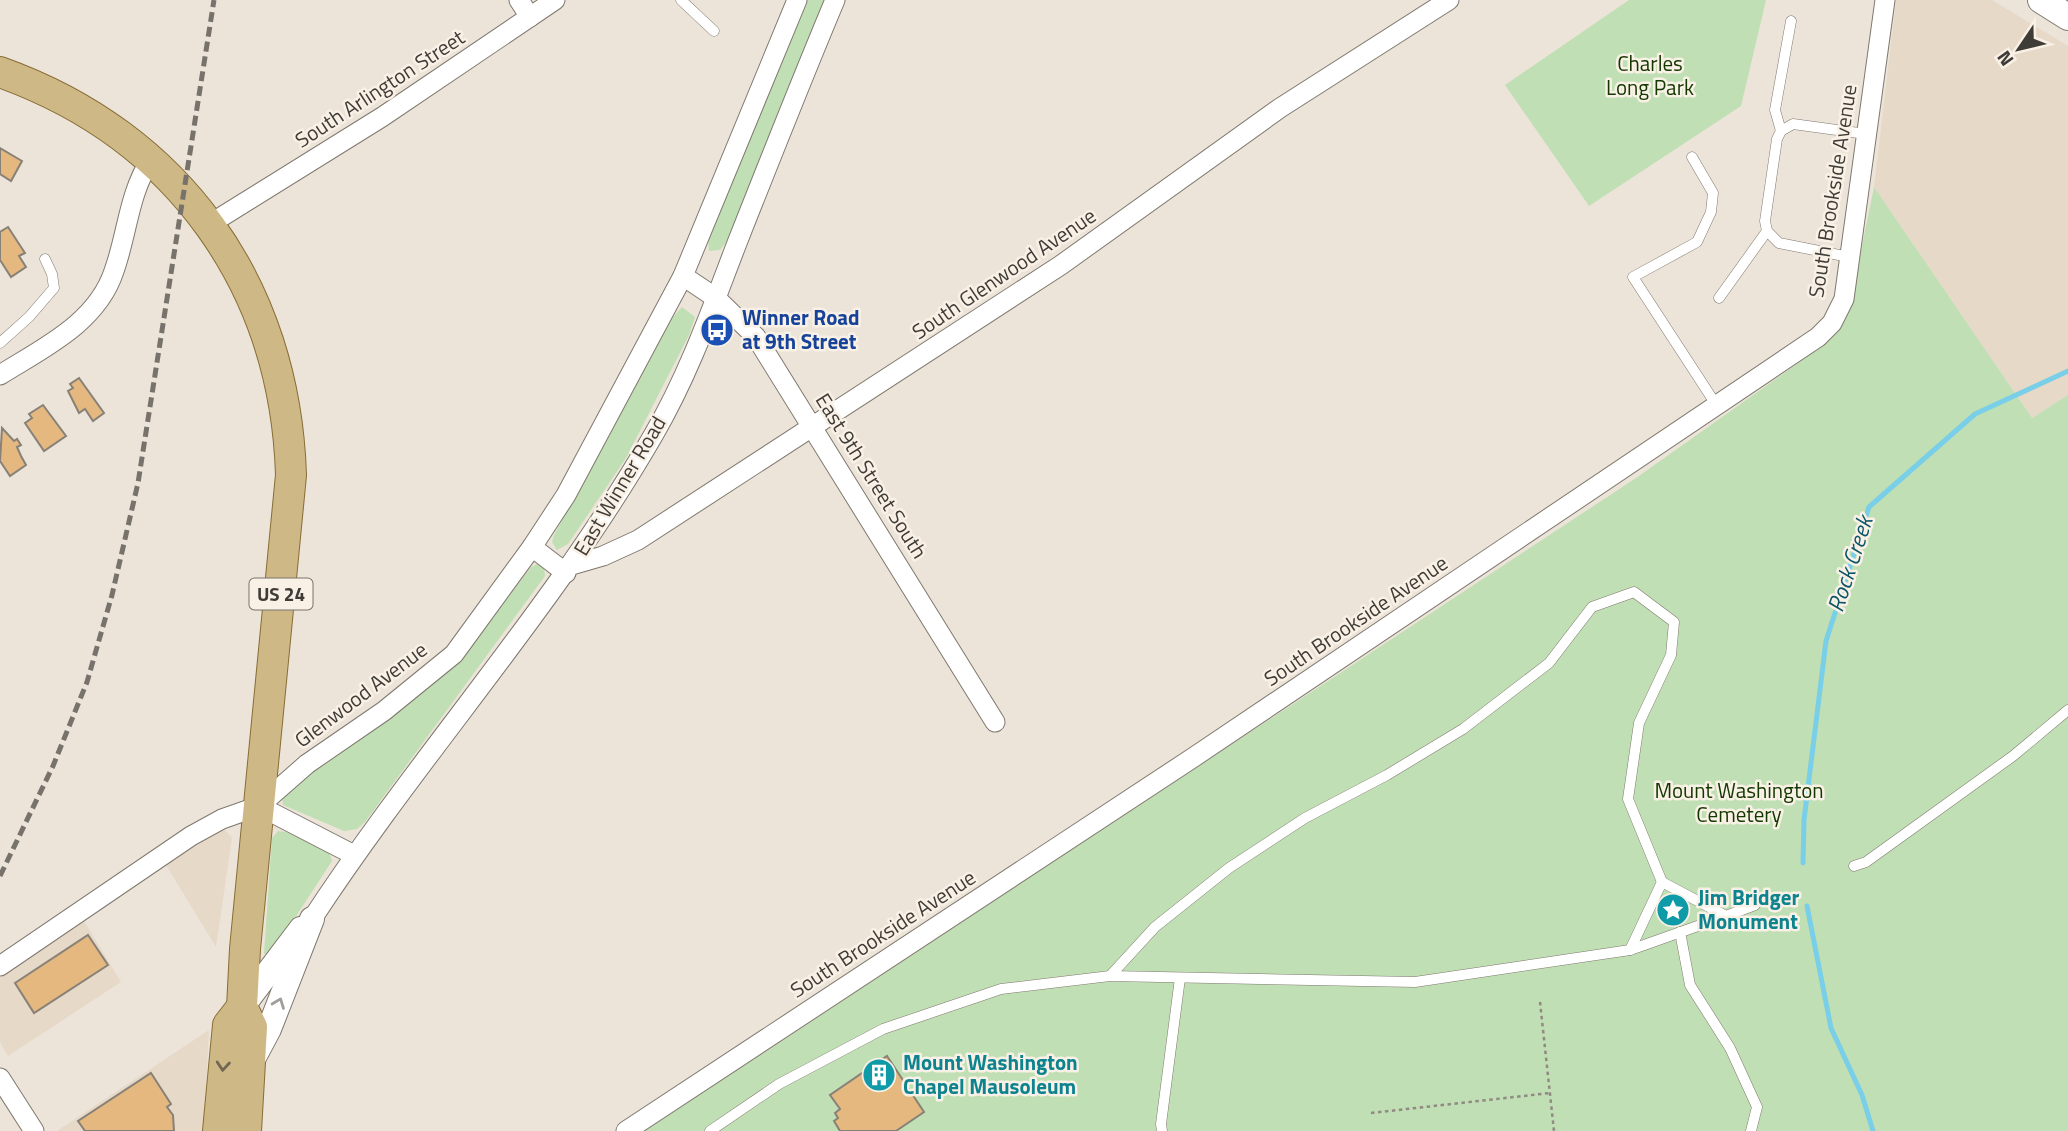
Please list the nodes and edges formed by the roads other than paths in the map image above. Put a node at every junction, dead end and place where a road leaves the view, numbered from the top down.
1 (519, 0) edge
2 (555, 0) edge
3 (681, 0) edge
4 (797, 0) edge
5 (835, 0) edge
6 (1450, 0) edge
7 (1885, 0) edge
8 (2041, 0) edge
9 (2068, 17) edge
10 (530, 18) junction
11 (1791, 21) dead end
12 (714, 31) dead end
13 (0, 72) edge
14 (1781, 131) junction
15 (1866, 134) junction
16 (1692, 157) dead end
17 (151, 159) junction
18 (219, 218) junction
19 (1767, 231) junction
20 (1849, 257) junction
21 (45, 260) dead end
22 (683, 276) junction
23 (716, 298) junction
24 (1719, 298) dead end
25 (0, 343) edge
26 (0, 375) edge
27 (1717, 406) junction
28 (814, 426) junction
29 (532, 547) junction
30 (569, 569) junction
31 (2068, 710) edge
32 (995, 722) dead end
33 (259, 806) junction
34 (354, 855) junction
35 (1854, 866) dead end
36 (1661, 882) junction
37 (1755, 905) dead end
38 (1726, 916) junction
39 (312, 919) junction
40 (1680, 932) junction
41 (1630, 950) junction
42 (0, 966) edge
43 (1110, 976) junction
44 (1180, 978) junction
45 (242, 1007) junction
46 (250, 1065) junction
47 (0, 1078) edge
48 (33, 1131) edge
49 (218, 1131) edge
50 (246, 1131) edge
51 (626, 1131) edge
52 (710, 1131) edge
53 (1162, 1131) edge
54 (1751, 1131) edge

1 - 10 street
2 - 10 street, South Arlington Street
3 - 12 lane
4 - 22 street, East Winner Road
5 - 23 street, East Winner Road
6 - 28 street, South Glenwood Avenue
7 - 15 street, South Brookside Avenue
8 - 9 main road
10 - 18 street, South Arlington Street
11 - 14 lane
13 - 17 main road, US 24
14 - 15 lane
14 - 19 lane
15 - 20 street, South Brookside Avenue
16 - 27 lane
17 - 18 main road, US 24
17 - 26 street
18 - 33 main road, US 24
19 - 20 lane
19 - 24 lane
20 - 27 street, South Brookside Avenue
21 - 25 lane
22 - 23 street, East 9th Street South
22 - 29 street, East Winner Road
23 - 28 street, East 9th Street South
23 - 30 street, East Winner Road
27 - 51 street, South Brookside Avenue
28 - 30 street, South Glenwood Avenue
28 - 32 street, East 9th Street South
29 - 30 street
29 - 33 street, Glenwood Avenue
30 - 34 street, East Winner Road
31 - 35 lane
33 - 34 street
33 - 42 street
33 - 45 main road, US 24
34 - 39 street, East Winner Road
36 - 38 lane
36 - 41 lane
36 - 43 lane
37 - 38 lane
38 - 40 lane
39 - 45 street, East Winner Road
46 -> 39 street, East Winner Road
40 - 41 lane
40 - 54 lane
41 - 44 lane
43 - 44 lane
43 - 52 lane
44 - 53 lane
45 - 46 main road, US 24
45 -> 49 main road, East Winner Road / US 24
46 - 50 main road, East Winner Road / US 24
47 - 48 street

